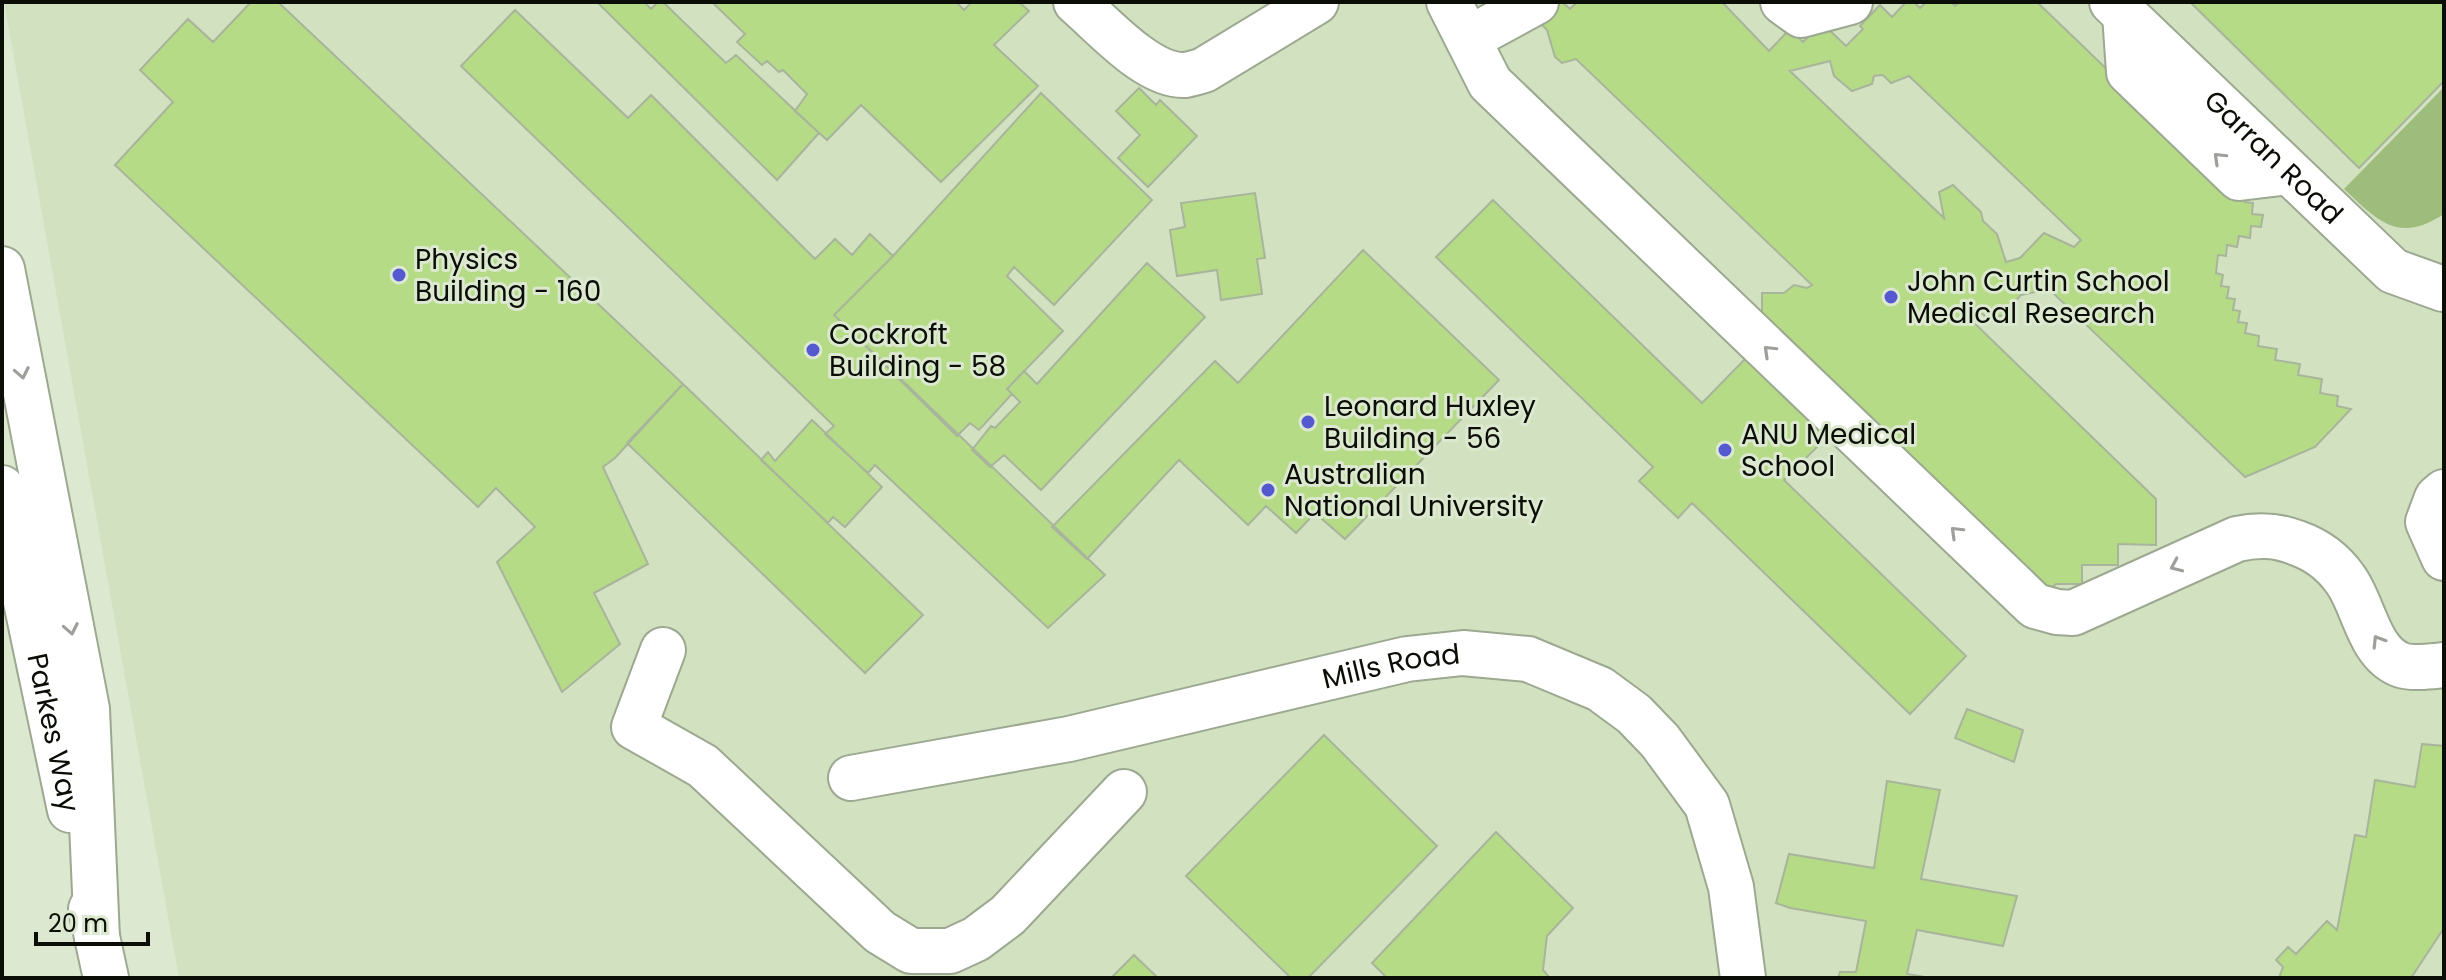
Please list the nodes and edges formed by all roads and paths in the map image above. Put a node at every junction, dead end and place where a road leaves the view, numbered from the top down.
1 (1076, 2) edge
2 (1316, 2) edge
3 (1536, 2) edge
4 (1783, 2) edge
5 (1850, 2) edge
6 (2118, 8) edge
7 (1458, 21) edge
8 (2, 269) edge
9 (2444, 289) edge
10 (2, 488) edge
11 (2444, 492) edge
12 (2444, 558) edge
13 (663, 650) dead end
14 (2444, 665) edge
15 (851, 778) dead end
16 (1124, 792) dead end
17 (101, 958) edge
18 (1743, 978) edge

1 - 2 main road
3 - 7 main road
4 - 5 main road
6 - 9 main road, Garran Road
14 -> 7 main road
8 -> 17 main road
10 - 17 main road, Parkes Way
11 - 12 main road
13 - 16 main road
15 - 18 main road, Mills Road

